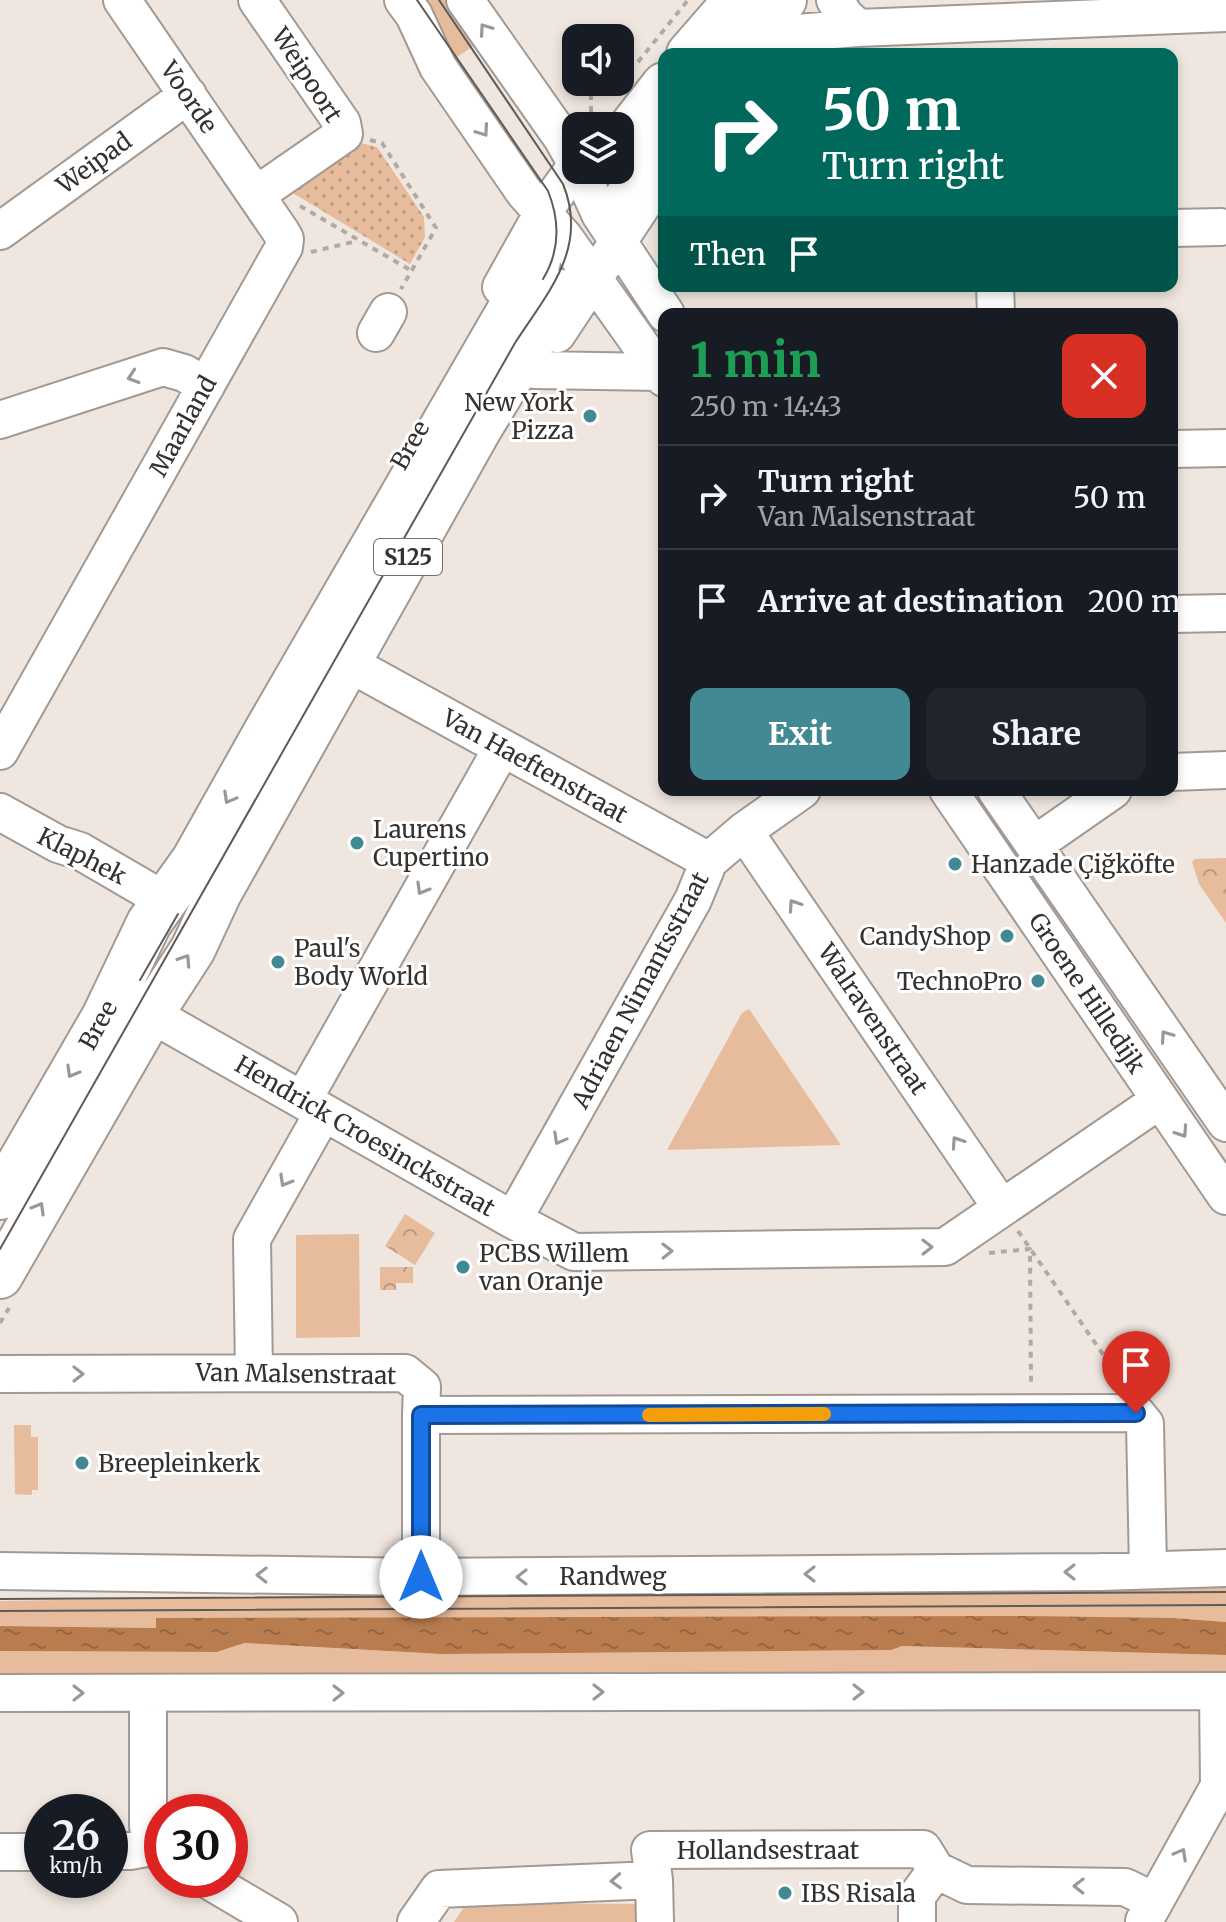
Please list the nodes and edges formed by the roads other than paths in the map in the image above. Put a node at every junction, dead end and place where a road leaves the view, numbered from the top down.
1 (122, 0) edge
2 (257, 0) edge
3 (403, 0) edge
4 (465, 0) edge
5 (712, 0) edge
6 (736, 0) edge
7 (807, 0) edge
8 (835, 0) edge
9 (1113, 8) edge
10 (1226, 13) edge
11 (858, 28) junction
12 (771, 30) edge
13 (986, 38) edge
14 (673, 48) edge
15 (694, 48) edge
16 (744, 48) edge
17 (654, 71) edge
18 (188, 95) junction
19 (612, 112) edge
20 (562, 138) edge
21 (658, 155) edge
22 (658, 177) edge
23 (574, 184) edge
24 (590, 184) edge
25 (256, 195) junction
26 (615, 218) junction
27 (1224, 225) edge
28 (1178, 228) edge
29 (0, 231) edge
30 (560, 256) junction
31 (663, 308) edge
32 (534, 370) junction
33 (658, 370) edge
34 (658, 375) edge
35 (206, 386) junction
36 (0, 420) edge
37 (1226, 448) edge
38 (1178, 449) edge
39 (1226, 613) edge
40 (1178, 614) edge
41 (361, 670) junction
42 (502, 748) junction
43 (0, 751) edge
44 (1226, 770) edge
45 (1178, 772) edge
46 (794, 796) edge
47 (952, 796) edge
48 (1000, 796) edge
49 (1104, 796) edge
50 (0, 812) edge
51 (257, 824) junction
52 (744, 831) junction
53 (1034, 845) junction
54 (709, 861) junction
55 (164, 900) junction
56 (160, 1019) junction
57 (1160, 1100) junction
58 (313, 1107) junction
59 (1226, 1123) edge
60 (1226, 1196) edge
61 (0, 1197) edge
62 (1001, 1207) junction
63 (513, 1220) junction
64 (0, 1276) edge
65 (254, 1372) junction
66 (0, 1374) edge
67 (0, 1384) edge
68 (421, 1415) junction
69 (1226, 1568) edge
70 (1148, 1569) junction
71 (0, 1571) edge
72 (421, 1577) junction
73 (1222, 1691) edge
74 (0, 1693) edge
75 (148, 1693) junction
76 (148, 1794) edge
77 (0, 1852) edge
78 (24, 1852) edge
79 (936, 1870) junction
80 (654, 1880) junction
81 (238, 1898) edge
82 (1152, 1915) edge
83 (279, 1922) edge
84 (416, 1922) edge
85 (655, 1922) edge
86 (917, 1922) edge

1 - 18 street, Voorde
2 - 25 street, Weipoort
3 -> 30 street
20 -> 4 street
5 - 14 street
6 - 15 main road
7 - 12 street
8 - 11 street
9 - 10 street
9 - 13 street
11 - 12 street
11 - 13 street
12 - 16 main road
17 - 19 main road
18 - 25 street, Voorde
18 - 29 street, Weipad
21 - 26 main road
22 - 26 street
23 - 30 street, Bree
24 - 26 street
25 - 35 street, Maarland
26 - 30 street
26 - 30 street
26 - 31 street
27 - 28 street
30 - 32 street, Bree
30 - 33 street
30 - 51 main road, Bree / S125
30 -> 55 main road, Bree / S125
32 - 34 street
32 - 41 street, Bree
35 -> 36 street
35 - 43 street, Maarland
37 - 38 street
39 - 40 street
41 - 42 street, Van Haeftenstraat
41 - 51 street, Bree
42 - 54 street, Van Haeftenstraat
42 -> 58 street
44 - 45 street
46 - 52 street, Adriaen Nimantsstraat
47 - 57 street, Groene Hilledijk
48 - 53 street, Groene Hilledijk
49 - 53 street
50 - 55 street, Klaphek
56 -> 51 main road, Bree / S125
52 - 54 street, Adriaen Nimantsstraat
62 -> 52 street, Walravenstraat
59 -> 53 street, Groene Hilledijk
54 -> 63 street, Adriaen Nimantsstraat
55 -> 61 main road, Bree / S125
56 - 58 street, Hendrick Croesinckstraat
64 -> 56 main road, Bree / S125
57 -> 60 street, Groene Hilledijk
57 - 62 street
58 - 63 street, Hendrick Croesinckstraat
58 -> 65 street
63 -> 62 street, Hendrick Croesinckstraat
66 -> 65 street, Van Malsenstraat
65 - 68 street, Van Malsenstraat
66 - 67 street, Van Malsenstraat
68 - 70 street, Van Malsenstraat
68 - 72 street
69 - 70 street, Randweg
70 -> 72 street, Randweg
72 -> 71 street, Randweg
75 -> 73 street
82 -> 73 street
74 -> 75 street
75 - 76 street
77 - 78 street
79 - 80 street, Hollandsestraat
82 -> 79 street, Hollandsestraat
79 - 86 street
80 -> 84 street, Hollandsestraat
80 - 85 street
81 - 83 street

